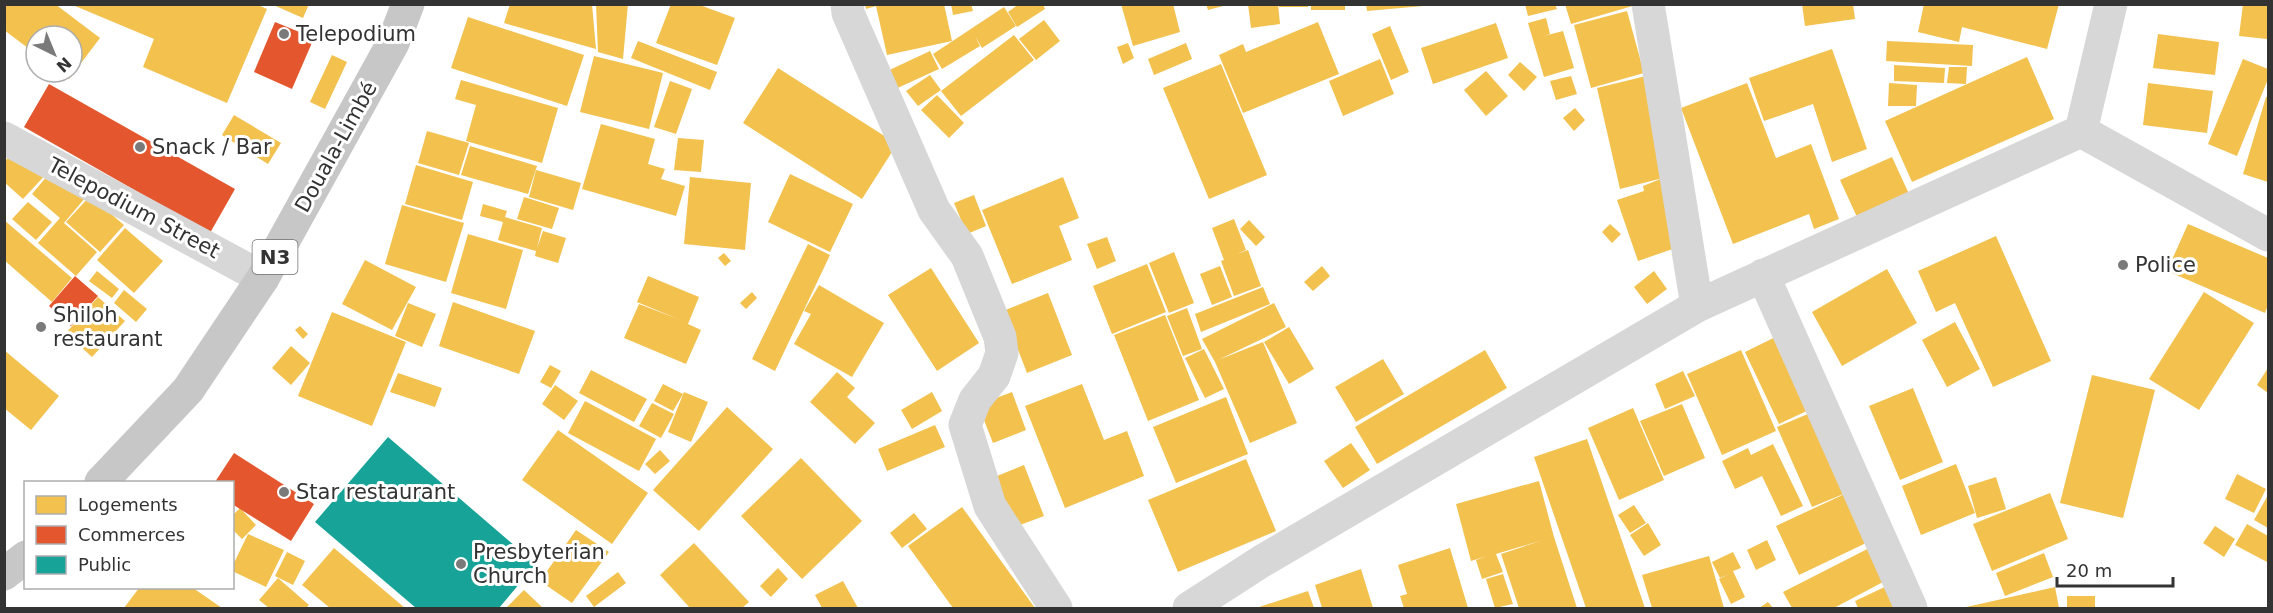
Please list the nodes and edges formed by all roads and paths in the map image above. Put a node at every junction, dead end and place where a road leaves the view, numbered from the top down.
1 (408, 4) edge
2 (847, 4) edge
3 (1648, 4) edge
4 (2111, 4) edge
5 (2081, 131) junction
6 (4, 138) edge
7 (2268, 235) edge
8 (1763, 275) junction
9 (263, 278) junction
10 (1697, 306) junction
11 (103, 481) edge
12 (24, 559) edge
13 (4, 574) edge
14 (1056, 609) edge
15 (1189, 609) edge
16 (1911, 609) edge

1 - 9 highway, Douala-Limbé / N3
2 - 14 street
3 - 10 street
4 - 5 street
5 - 7 street
5 - 8 street
6 - 9 street, Telepodium Street
8 - 10 street
8 - 16 street
9 - 11 highway, Douala-Limbé / N3
10 - 15 street
12 - 13 highway

